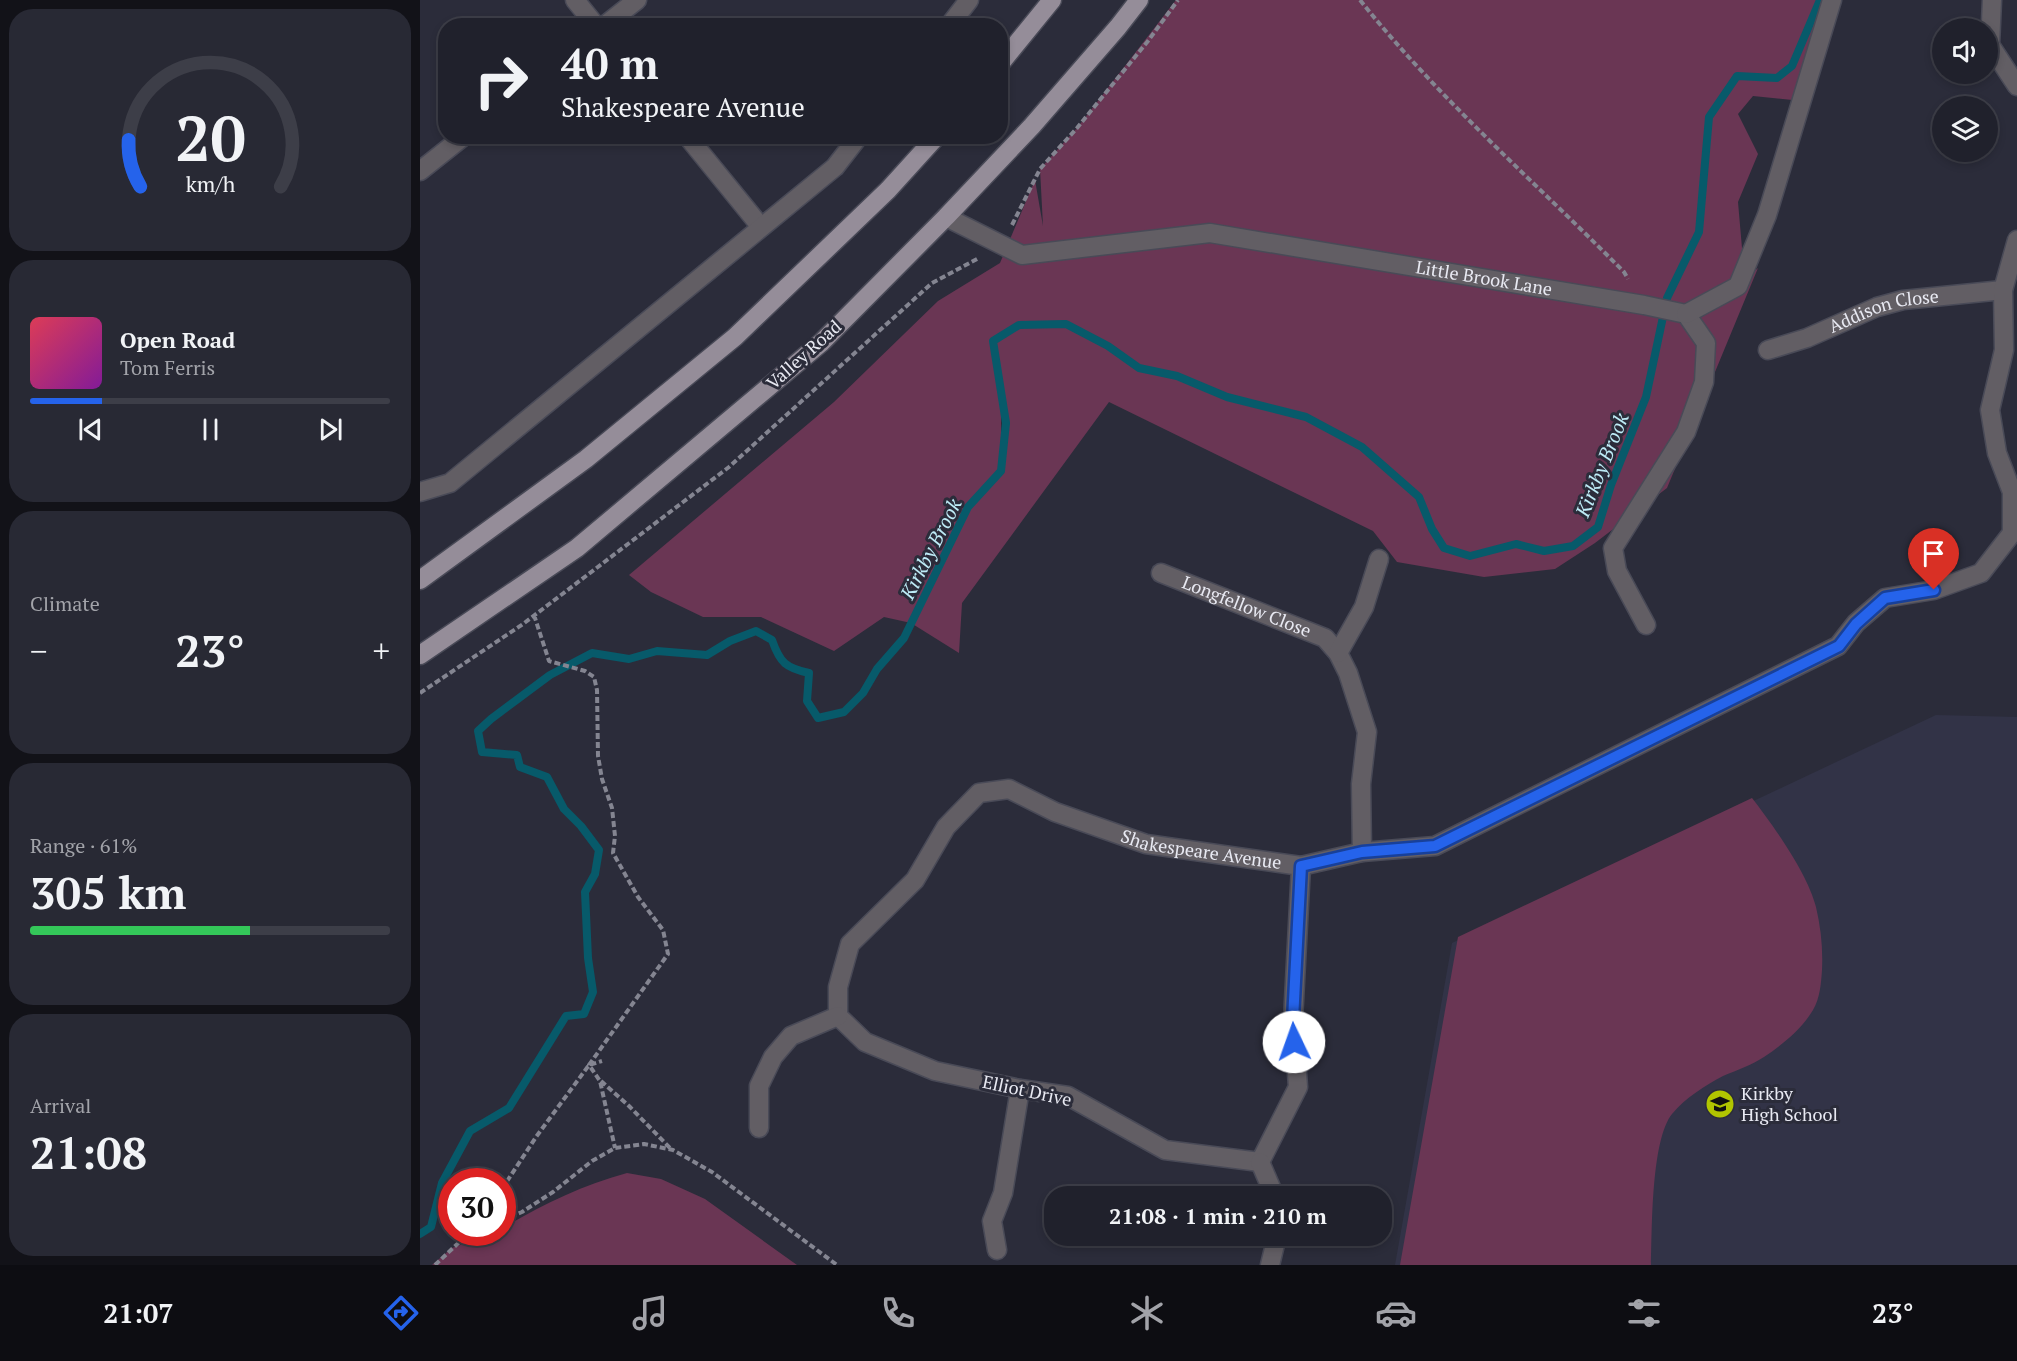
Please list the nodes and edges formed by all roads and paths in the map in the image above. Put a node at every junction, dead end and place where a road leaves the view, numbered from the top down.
1 (575, 0) edge
2 (637, 0) edge
3 (969, 0) edge
4 (1052, 0) edge
5 (1139, 0) edge
6 (1360, 0) edge
7 (1832, 0) edge
8 (1992, 0) edge
9 (590, 18) edge
10 (614, 18) edge
11 (955, 18) edge
12 (1008, 54) edge
13 (2017, 86) edge
14 (454, 144) edge
15 (694, 144) edge
16 (853, 144) edge
17 (930, 144) edge
18 (420, 171) edge
19 (946, 217) junction
20 (761, 227) junction
21 (2017, 240) edge
22 (2003, 290) junction
23 (1644, 305) junction
24 (1686, 314) junction
25 (1768, 350) dead end
26 (420, 492) edge
27 (1379, 559) dead end
28 (1161, 573) dead end
29 (420, 580) edge
30 (534, 615) dead end
31 (1646, 624) dead end
32 (1338, 653) junction
33 (420, 655) edge
34 (1362, 852) junction
35 (1301, 866) junction
36 (838, 1016) junction
37 (602, 1060) dead end
38 (589, 1065) junction
39 (600, 1081) junction
40 (1020, 1089) junction
41 (759, 1128) dead end
42 (615, 1148) junction
43 (673, 1150) junction
44 (1260, 1162) junction
45 (516, 1168) edge
46 (1270, 1186) edge
47 (516, 1214) edge
48 (456, 1246) edge
49 (1275, 1246) edge
50 (997, 1250) dead end
51 (435, 1265) edge
52 (837, 1265) edge
53 (1270, 1265) edge

1 - 9 street
2 - 10 street
3 - 11 street
4 - 12 main road
5 - 19 main road, Valley Road
6 - 23 path
7 - 24 street
8 - 13 street
14 - 18 street
15 - 20 street
16 - 20 street
17 - 29 main road
19 - 23 street, Little Brook Lane
19 - 33 main road, Valley Road
20 - 26 street
21 - 22 street, Shakespeare Avenue
22 - 25 street, Addison Close
22 - 34 street, Shakespeare Avenue
23 - 24 street, Little Brook Lane
24 - 31 street
27 - 32 street
28 - 32 street, Longfellow Close
30 - 38 path
32 - 34 street, Longfellow Close
34 - 35 street, Shakespeare Avenue
35 - 36 street, Shakespeare Avenue
35 - 44 street
36 - 40 street, Elliot Drive
36 - 41 street
37 - 38 path
38 - 39 path
38 - 45 path
39 - 42 path
39 - 43 path
40 - 44 street, Elliot Drive
40 - 50 street
42 - 43 path
42 - 47 path
43 - 52 path
44 - 46 street
48 - 51 path
49 - 53 street

